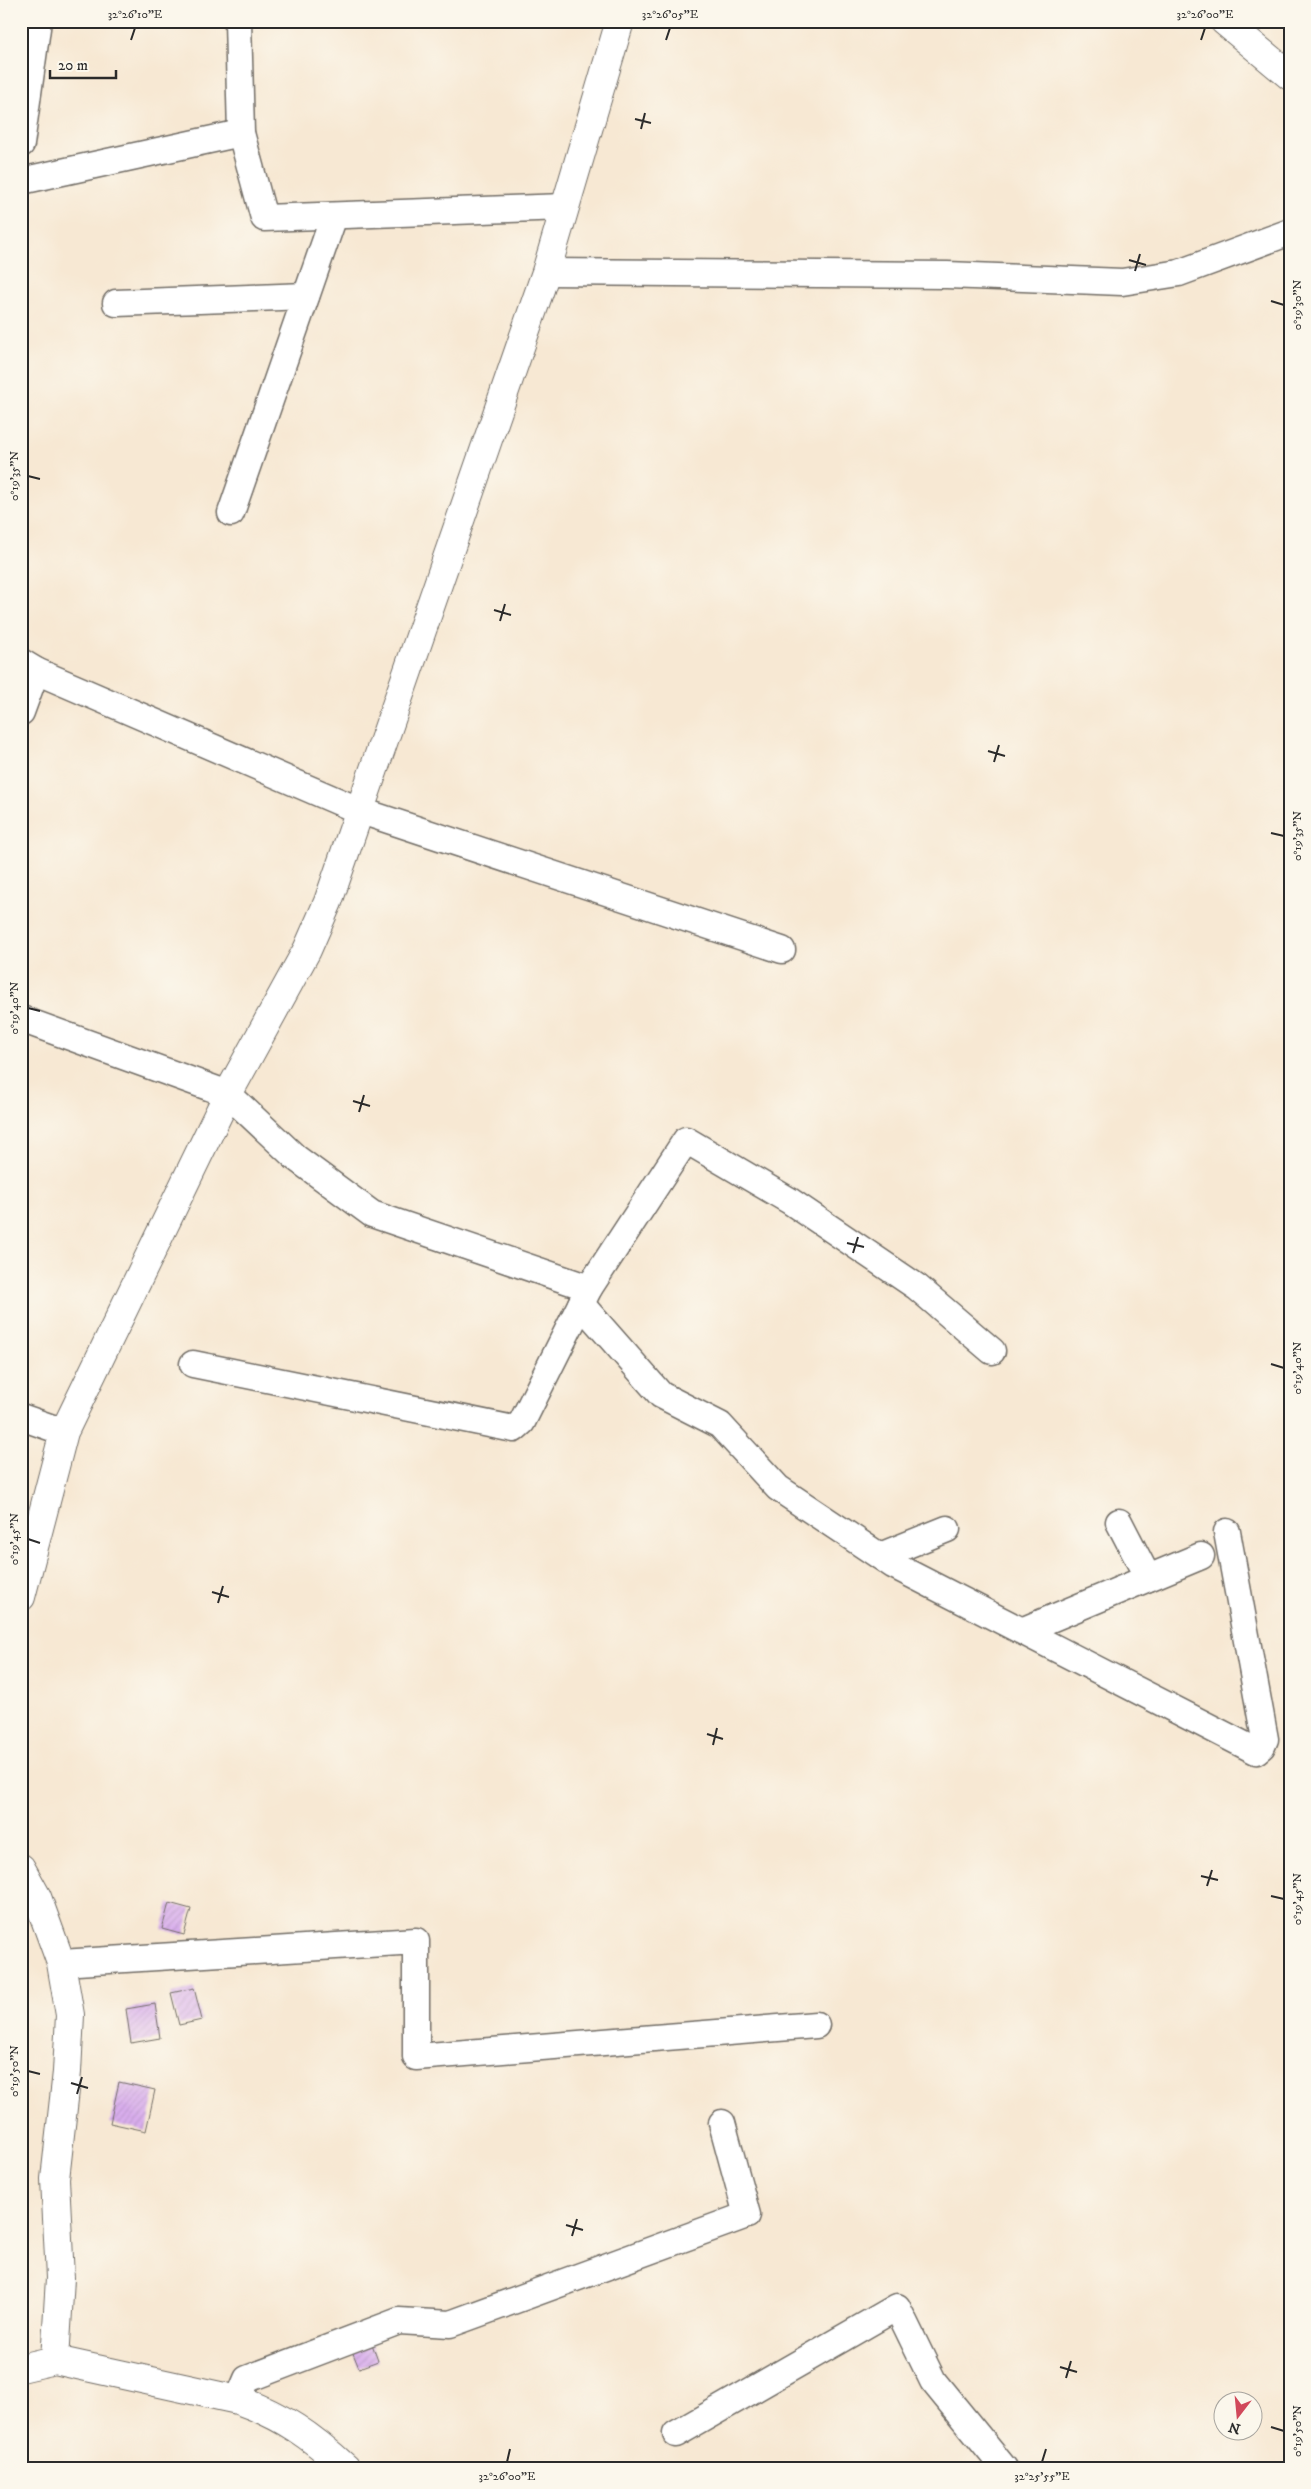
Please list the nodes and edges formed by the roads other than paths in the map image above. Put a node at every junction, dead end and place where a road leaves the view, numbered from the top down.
1 (38, 21) edge
2 (238, 21) edge
3 (620, 21) edge
4 (1224, 21) edge
5 (1290, 76) edge
6 (241, 133) junction
7 (21, 144) edge
8 (21, 181) edge
9 (565, 207) junction
10 (334, 216) junction
11 (1290, 232) edge
12 (546, 272) junction
13 (306, 296) junction
14 (116, 303) dead end
15 (231, 513) dead end
16 (29, 667) edge
17 (21, 712) edge
18 (358, 810) junction
19 (782, 950) dead end
20 (21, 1019) edge
21 (228, 1094) junction
22 (585, 1296) junction
23 (992, 1351) dead end
24 (193, 1364) dead end
25 (21, 1417) edge
26 (64, 1432) junction
27 (1119, 1522) dead end
28 (947, 1529) dead end
29 (1227, 1532) dead end
30 (880, 1556) junction
31 (1201, 1556) dead end
32 (1148, 1578) junction
33 (21, 1597) edge
34 (1024, 1630) junction
35 (21, 1868) edge
36 (61, 1963) junction
37 (816, 2026) dead end
38 (722, 2123) dead end
39 (55, 2360) junction
40 (21, 2368) edge
41 (238, 2400) junction
42 (676, 2434) dead end
43 (346, 2468) edge
44 (1004, 2468) edge

1 - 7 street
2 - 6 street
3 - 9 street
4 - 5 street
6 - 8 street
6 - 10 street
9 - 10 street
9 - 12 street
10 - 13 street
11 - 12 street
12 - 18 street
13 - 14 street
13 - 15 street
16 - 17 street
16 - 18 street
18 - 19 street
18 - 21 street
20 - 21 street
21 - 22 street
21 - 26 street
22 - 23 street
22 - 24 street
22 - 30 street
25 - 26 street
26 - 33 street
27 - 32 street
28 - 30 street
29 - 34 street
30 - 34 street
31 - 32 street
32 - 34 street
35 - 36 street
36 - 37 street
36 - 39 street
38 - 41 street
39 - 40 street
39 - 41 street
41 - 43 street
42 - 44 street

